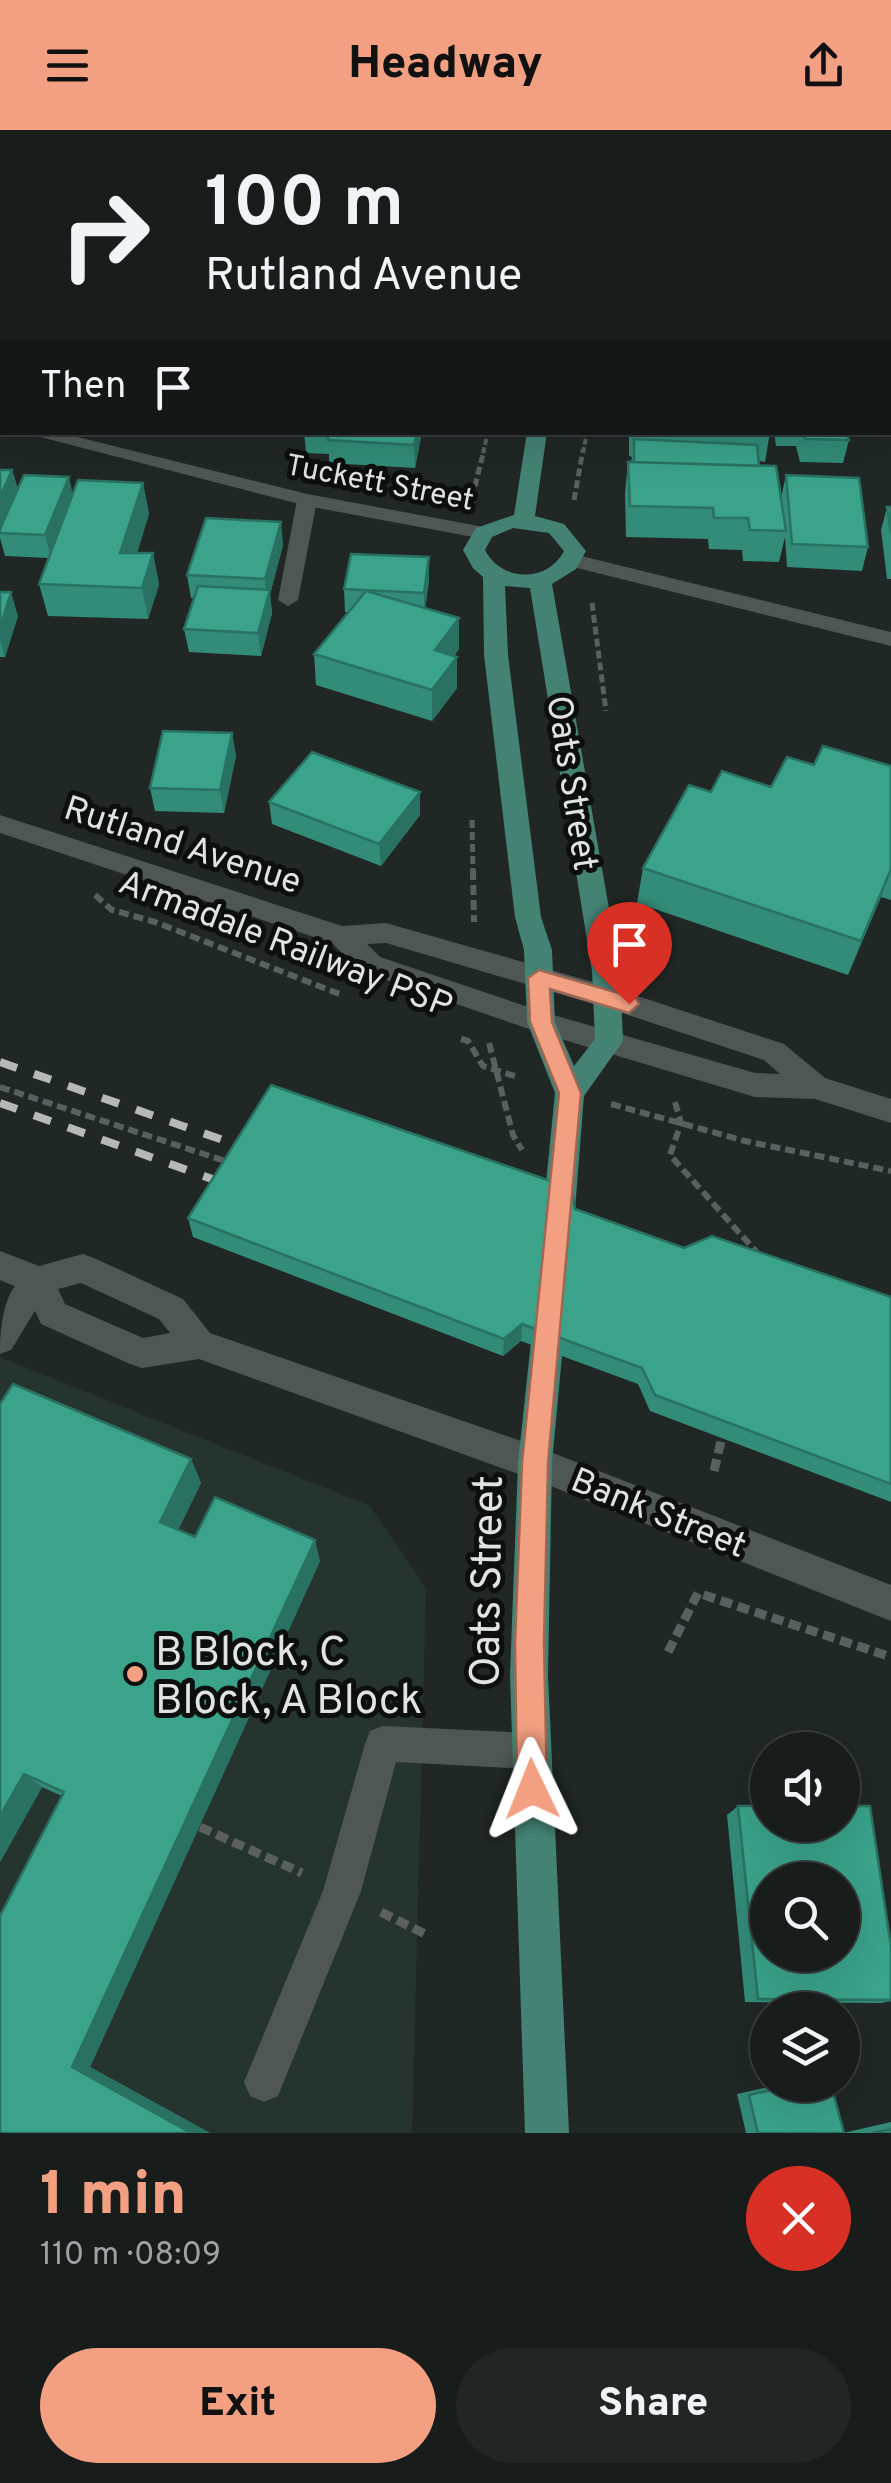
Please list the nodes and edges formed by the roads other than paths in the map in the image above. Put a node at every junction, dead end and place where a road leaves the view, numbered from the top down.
1 (43, 435) edge
2 (536, 435) edge
3 (307, 500) junction
4 (524, 521) junction
5 (484, 533) junction
6 (573, 560) junction
7 (494, 575) junction
8 (540, 580) junction
9 (288, 600) dead end
10 (891, 639) edge
11 (0, 824) edge
12 (342, 936) junction
13 (539, 978) junction
14 (607, 997) junction
15 (541, 1022) junction
16 (610, 1040) junction
17 (814, 1087) junction
18 (570, 1093) junction
19 (891, 1110) edge
20 (0, 1265) edge
21 (38, 1281) junction
22 (0, 1340) edge
23 (199, 1344) junction
24 (535, 1463) junction
25 (891, 1603) edge
26 (531, 1751) junction
27 (264, 2082) dead end
28 (547, 2133) edge

1 - 3 street, Tuckett Street
2 - 4 main road
3 - 5 street, Tuckett Street
3 - 9 lane
4 - 5 main road
4 - 6 main road
5 - 7 main road
6 - 8 main road
6 - 10 street
7 - 8 main road
7 - 13 main road, Oats Street
8 - 14 main road, Oats Street
11 - 12 street, Rutland Avenue
12 - 13 street, Rutland Avenue
12 - 15 street, Rutland Avenue
13 - 14 street, Rutland Avenue
13 - 15 main road, Oats Street
14 - 16 main road, Oats Street
14 - 17 street, Rutland Avenue
15 - 16 street, Rutland Avenue
15 - 18 main road, Oats Street
16 - 17 street, Rutland Avenue
16 - 18 main road
17 - 19 street, Rutland Avenue
18 - 24 main road, Oats Street
20 - 21 street
21 - 22 lane
21 - 23 street, Bank Street
21 - 23 street, Bank Street
23 - 24 street, Bank Street
24 - 25 street, Bank Street
24 - 26 main road, Oats Street
26 - 27 lane
26 - 28 main road, Oats Street

